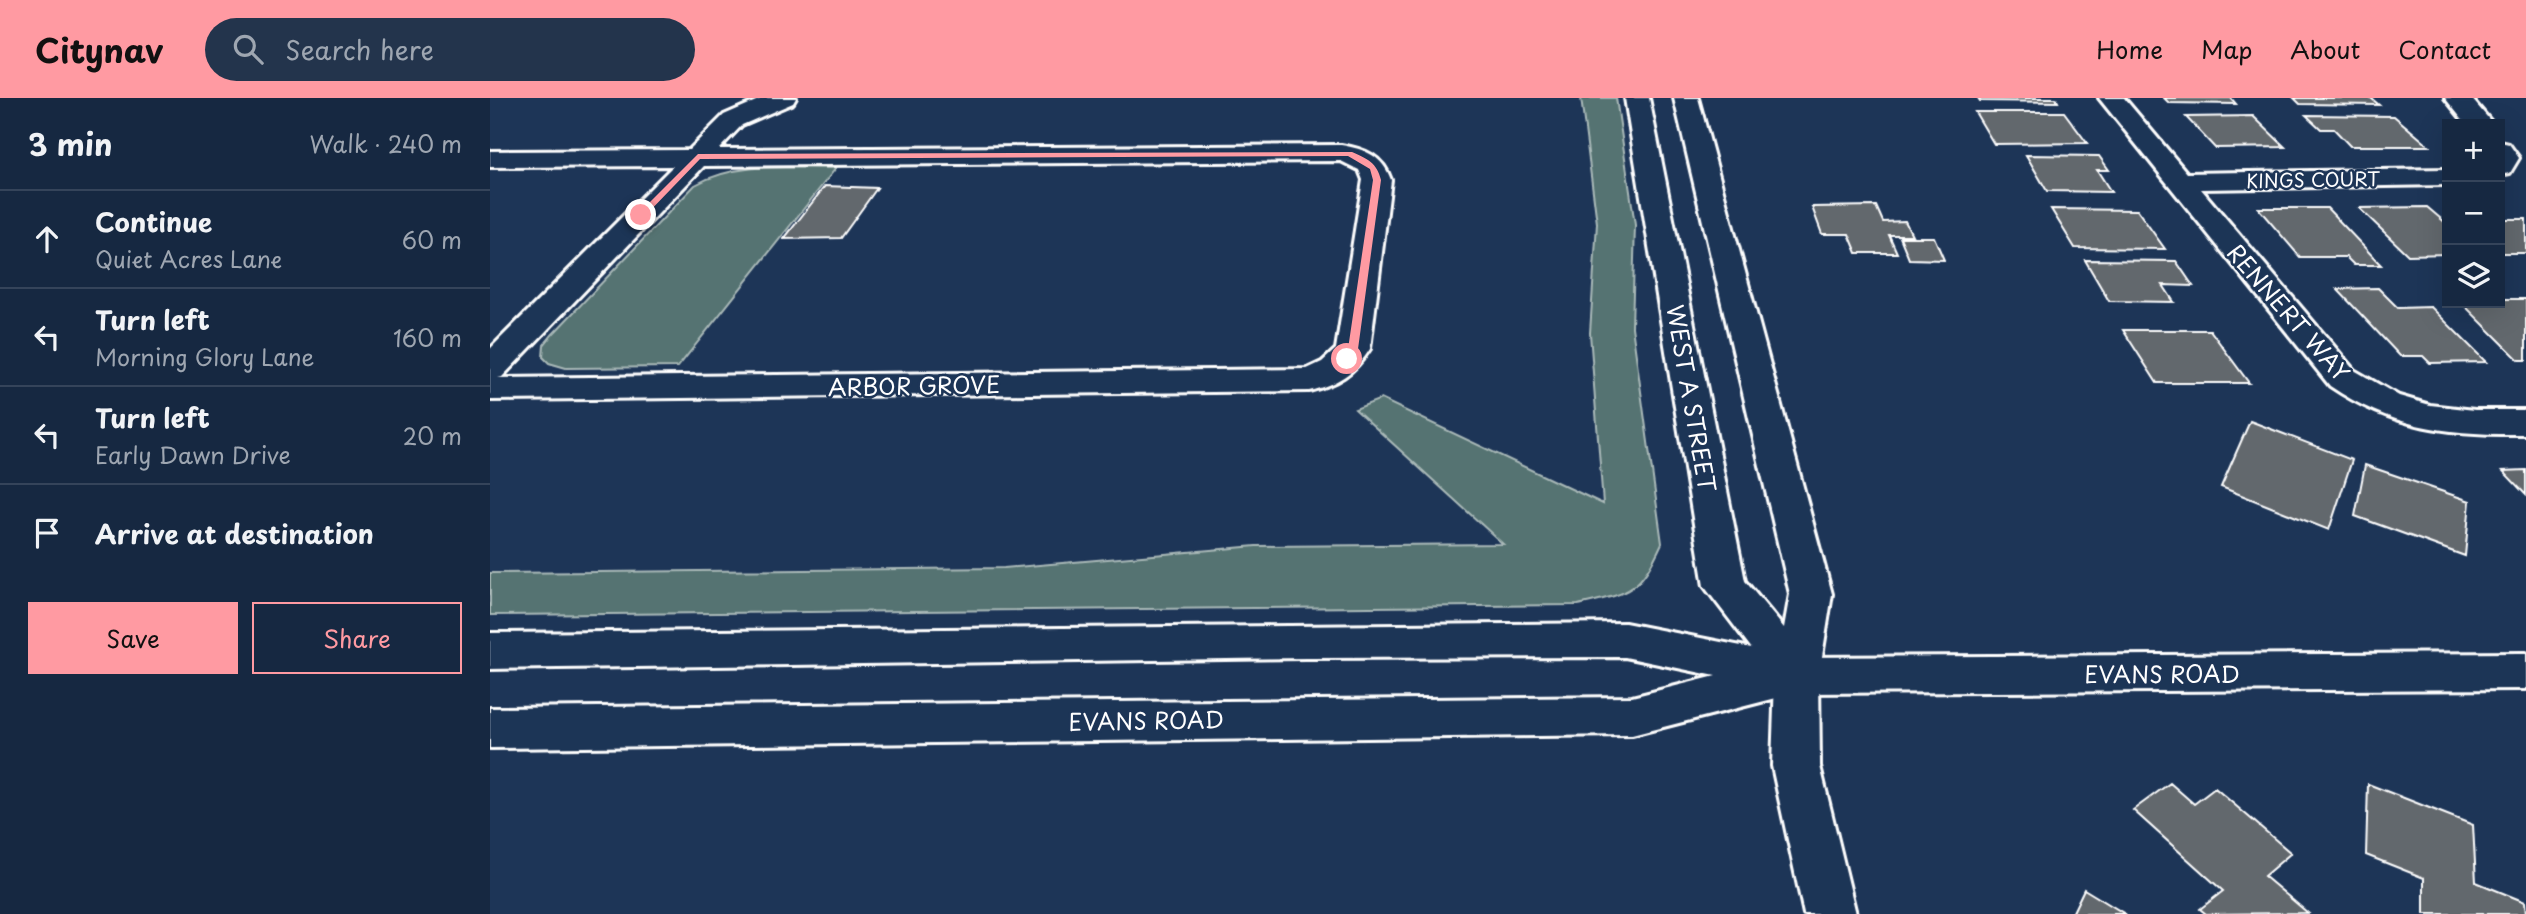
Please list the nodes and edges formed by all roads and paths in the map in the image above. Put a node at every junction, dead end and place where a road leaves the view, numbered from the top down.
1 (784, 98) edge
2 (1637, 98) edge
3 (1686, 98) edge
4 (2111, 98) edge
5 (2457, 98) edge
6 (727, 109) edge
7 (2476, 119) edge
8 (698, 157) junction
9 (490, 159) edge
10 (2442, 177) edge
11 (2179, 181) junction
12 (490, 369) edge
13 (490, 389) edge
14 (2526, 422) edge
15 (490, 651) edge
16 (2526, 671) edge
17 (1797, 674) junction
18 (490, 728) edge
19 (1830, 914) edge

1 - 6 street
2 - 17 street, WEST A STREET
3 - 17 street
4 - 11 street, RENNERT WAY
5 - 7 street
6 - 8 street
8 - 9 street
8 - 12 street
8 - 13 street, ARBOR GROVE
10 - 11 street, KINGS COURT
11 - 14 street, RENNERT WAY
15 - 17 street, EVANS ROAD
16 - 17 street, EVANS ROAD
17 - 18 street, EVANS ROAD
17 - 19 street

